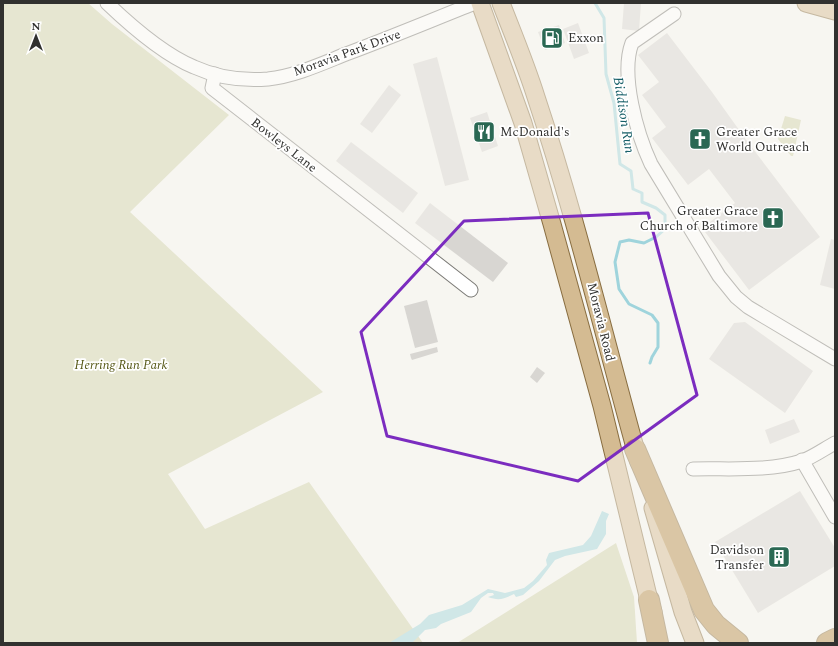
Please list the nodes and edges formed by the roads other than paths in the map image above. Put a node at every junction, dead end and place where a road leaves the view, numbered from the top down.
1 (106, 3) edge
2 (475, 3) edge
3 (480, 3) edge
4 (501, 3) edge
5 (806, 3) edge
6 (835, 11) edge
7 (674, 14) dead end
8 (215, 74) junction
9 (471, 290) dead end
10 (835, 359) edge
11 (835, 443) edge
12 (636, 448) junction
13 (802, 460) junction
14 (693, 469) dead end
15 (835, 517) edge
16 (649, 600) junction
17 (835, 639) edge
18 (658, 643) edge
19 (665, 643) edge
20 (695, 643) edge
21 (738, 643) edge
22 (827, 643) edge

1 - 8 street
2 - 8 street, Moravia Park Drive
3 - 16 main road, Moravia Road
4 - 12 main road, Moravia Road
5 - 6 main road
7 - 10 street
8 - 9 street, Bowleys Lane
11 - 13 street
12 - 20 main road, Moravia Road
12 - 21 highway
13 - 14 street
13 - 15 street
16 - 18 highway
16 - 19 main road, Moravia Road
17 - 22 highway

